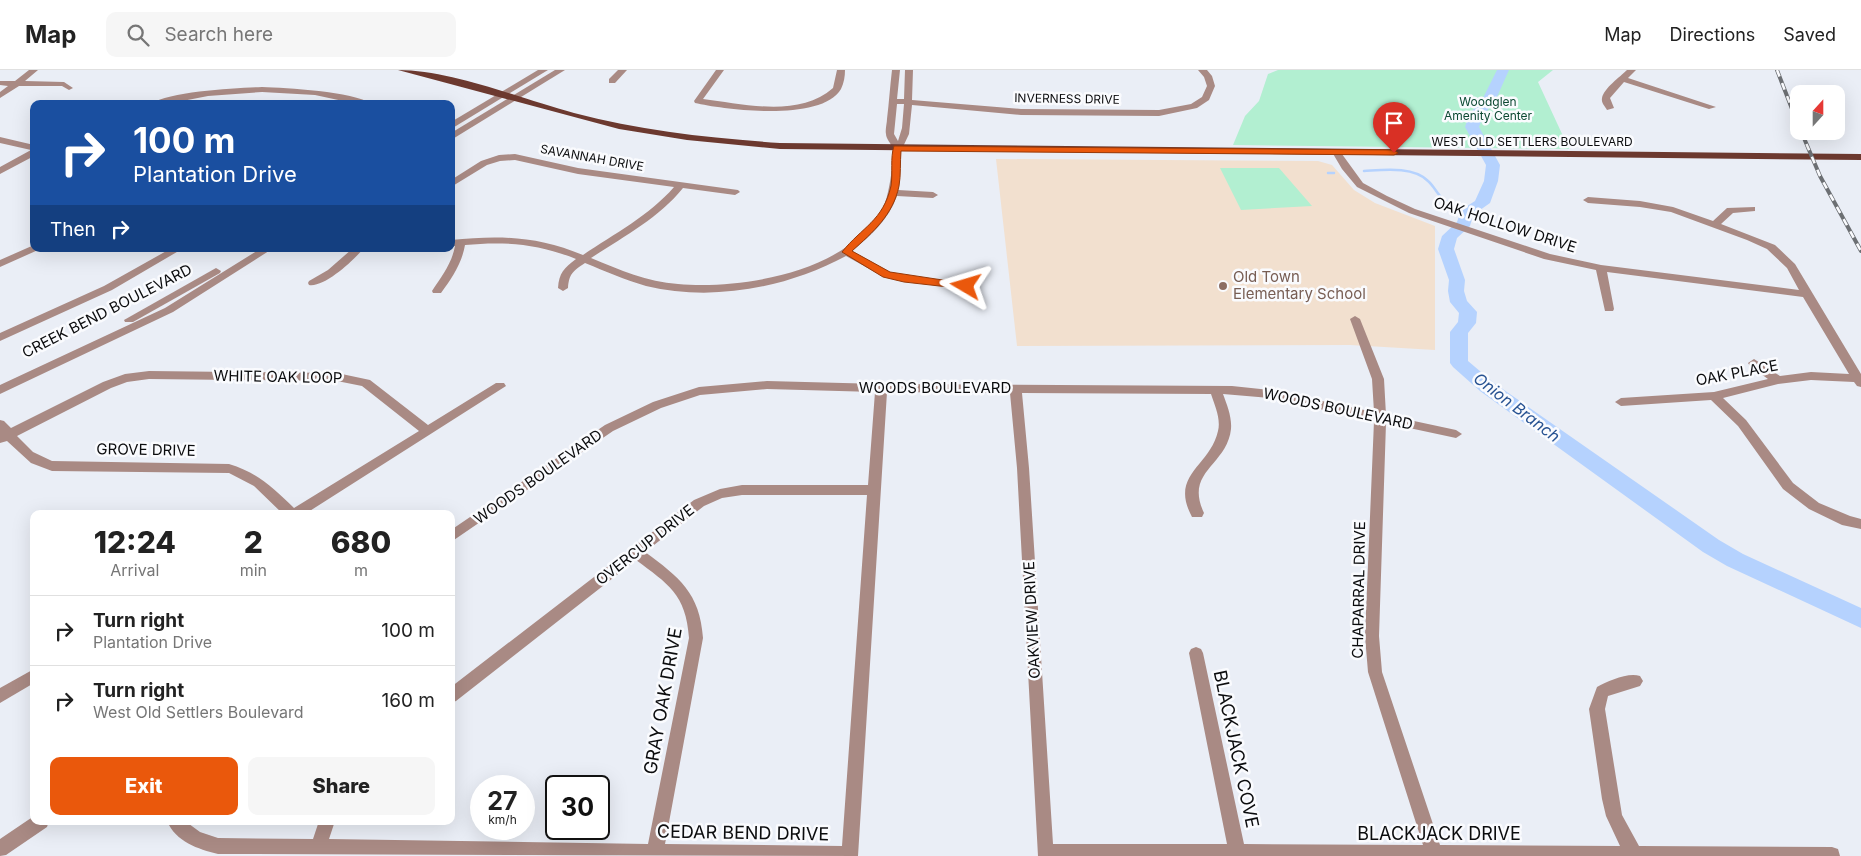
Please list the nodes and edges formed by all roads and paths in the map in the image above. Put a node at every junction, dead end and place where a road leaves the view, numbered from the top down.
1 (34, 70) edge
2 (402, 70) edge
3 (544, 70) edge
4 (561, 70) edge
5 (623, 70) edge
6 (720, 70) edge
7 (841, 70) edge
8 (896, 70) edge
9 (909, 70) edge
10 (1202, 70) edge
11 (1632, 70) edge
12 (1623, 79) junction
13 (612, 81) dead end
14 (0, 83) edge
15 (17, 83) junction
16 (180, 87) dead end
17 (69, 88) dead end
18 (323, 94) junction
19 (501, 95) junction
20 (0, 96) edge
21 (514, 99) junction
22 (183, 100) edge
23 (187, 100) edge
24 (315, 100) edge
25 (350, 100) edge
26 (908, 101) junction
27 (893, 102) junction
28 (1712, 107) dead end
29 (1610, 108) dead end
30 (455, 124) edge
31 (455, 135) edge
32 (0, 140) edge
33 (30, 147) edge
34 (897, 148) junction
35 (1336, 152) junction
36 (30, 154) edge
37 (1861, 157) edge
38 (0, 170) edge
39 (455, 181) edge
40 (680, 186) junction
41 (735, 192) dead end
42 (893, 193) junction
43 (933, 195) dead end
44 (1588, 200) dead end
45 (1752, 208) dead end
46 (1716, 224) junction
47 (456, 242) edge
48 (30, 250) edge
49 (173, 252) edge
50 (248, 252) edge
51 (262, 252) edge
52 (355, 252) edge
53 (846, 252) junction
54 (584, 259) junction
55 (0, 264) edge
56 (1601, 268) junction
57 (313, 283) dead end
58 (966, 286) dead end
59 (563, 288) dead end
60 (437, 291) dead end
61 (1807, 294) junction
62 (1609, 309) dead end
63 (1355, 319) dead end
64 (0, 337) edge
65 (1754, 363) dead end
66 (1778, 380) junction
67 (1860, 381) edge
68 (0, 382) edge
69 (500, 386) dead end
70 (881, 388) junction
71 (1016, 388) junction
72 (0, 390) edge
73 (1216, 390) junction
74 (1714, 396) junction
75 (1621, 402) dead end
76 (1380, 418) junction
77 (0, 424) edge
78 (427, 431) junction
79 (1456, 434) dead end
80 (5, 437) edge
81 (875, 490) junction
82 (289, 510) edge
83 (299, 510) edge
84 (1197, 513) dead end
85 (1861, 524) edge
86 (455, 534) edge
87 (635, 552) junction
88 (1196, 653) dead end
89 (30, 677) edge
90 (1635, 681) dead end
91 (455, 693) edge
92 (0, 696) edge
93 (35, 825) edge
94 (178, 825) edge
95 (326, 825) edge
96 (318, 848) junction
97 (0, 849) edge
98 (655, 851) junction
99 (1045, 852) joint
100 (1238, 853) junction
101 (1435, 855) edge
102 (1635, 855) edge
103 (1832, 855) edge

1 - 15 street
2 - 19 main road, WEST OLD SETTLERS BOULEVARD
3 - 19 street
4 - 21 street
5 - 13 street
6 - 7 street
8 - 27 street
9 - 26 street
10 - 26 street, INVERNESS DRIVE
11 - 12 street
12 - 28 street
12 - 29 street
14 - 15 street
15 - 17 street
15 - 20 street
16 - 22 street
18 - 23 street
18 - 24 street
18 - 25 street
19 - 21 main road, WEST OLD SETTLERS BOULEVARD
19 - 30 street
21 - 31 street
21 - 34 main road, WEST OLD SETTLERS BOULEVARD
26 - 27 street, INVERNESS DRIVE
26 - 34 street
27 - 34 street
32 - 33 street
34 - 35 main road, WEST OLD SETTLERS BOULEVARD
34 - 42 street
35 - 37 main road, WEST OLD SETTLERS BOULEVARD
35 - 56 street, OAK HOLLOW DRIVE
36 - 38 street
39 - 40 street, SAVANNAH DRIVE
40 - 41 street, SAVANNAH DRIVE
40 - 54 street
42 - 43 street
42 - 53 street
44 - 46 street
45 - 46 street
46 - 61 street
47 - 54 street
47 - 60 street
48 - 55 street
49 - 64 street
50 - 68 street, CREEK BEND BOULEVARD
51 - 72 street, CREEK BEND BOULEVARD
52 - 57 street
53 - 54 street
53 - 58 street
54 - 59 street
56 - 61 street, OAK HOLLOW DRIVE
56 - 62 street
61 - 67 street
63 - 76 street, CHAPARRAL DRIVE
65 - 66 street
66 - 67 street, OAK PLACE
66 - 74 street, OAK PLACE
69 - 78 street
70 - 71 street, WOODS BOULEVARD
70 - 81 street, CEDAR BEND DRIVE
70 - 86 street, WOODS BOULEVARD
71 - 73 street, WOODS BOULEVARD
71 - 99 street, OAKVIEW DRIVE
73 - 76 street, WOODS BOULEVARD
73 - 84 street
74 - 75 street, OAK PLACE
74 - 85 street
76 - 79 street, WOODS BOULEVARD
76 - 101 street, CHAPARRAL DRIVE
77 - 80 street, GROVE DRIVE
78 - 80 street, WHITE OAK LOOP
78 - 83 street
80 - 82 street, GROVE DRIVE
81 - 87 street, OVERCUP DRIVE
81 - 98 street, CEDAR BEND DRIVE
87 - 91 street, OVERCUP DRIVE
87 - 98 street, GRAY OAK DRIVE
88 - 100 street, BLACKJACK COVE
89 - 92 street
90 - 102 street
93 - 97 street
94 - 96 street, CEDAR BEND DRIVE
95 - 96 street
96 - 98 street, CEDAR BEND DRIVE
99 - 100 street, BLACKJACK DRIVE
100 - 101 street, BLACKJACK DRIVE
101 - 102 street, BLACKJACK DRIVE
102 - 103 street, BLACKJACK DRIVE

